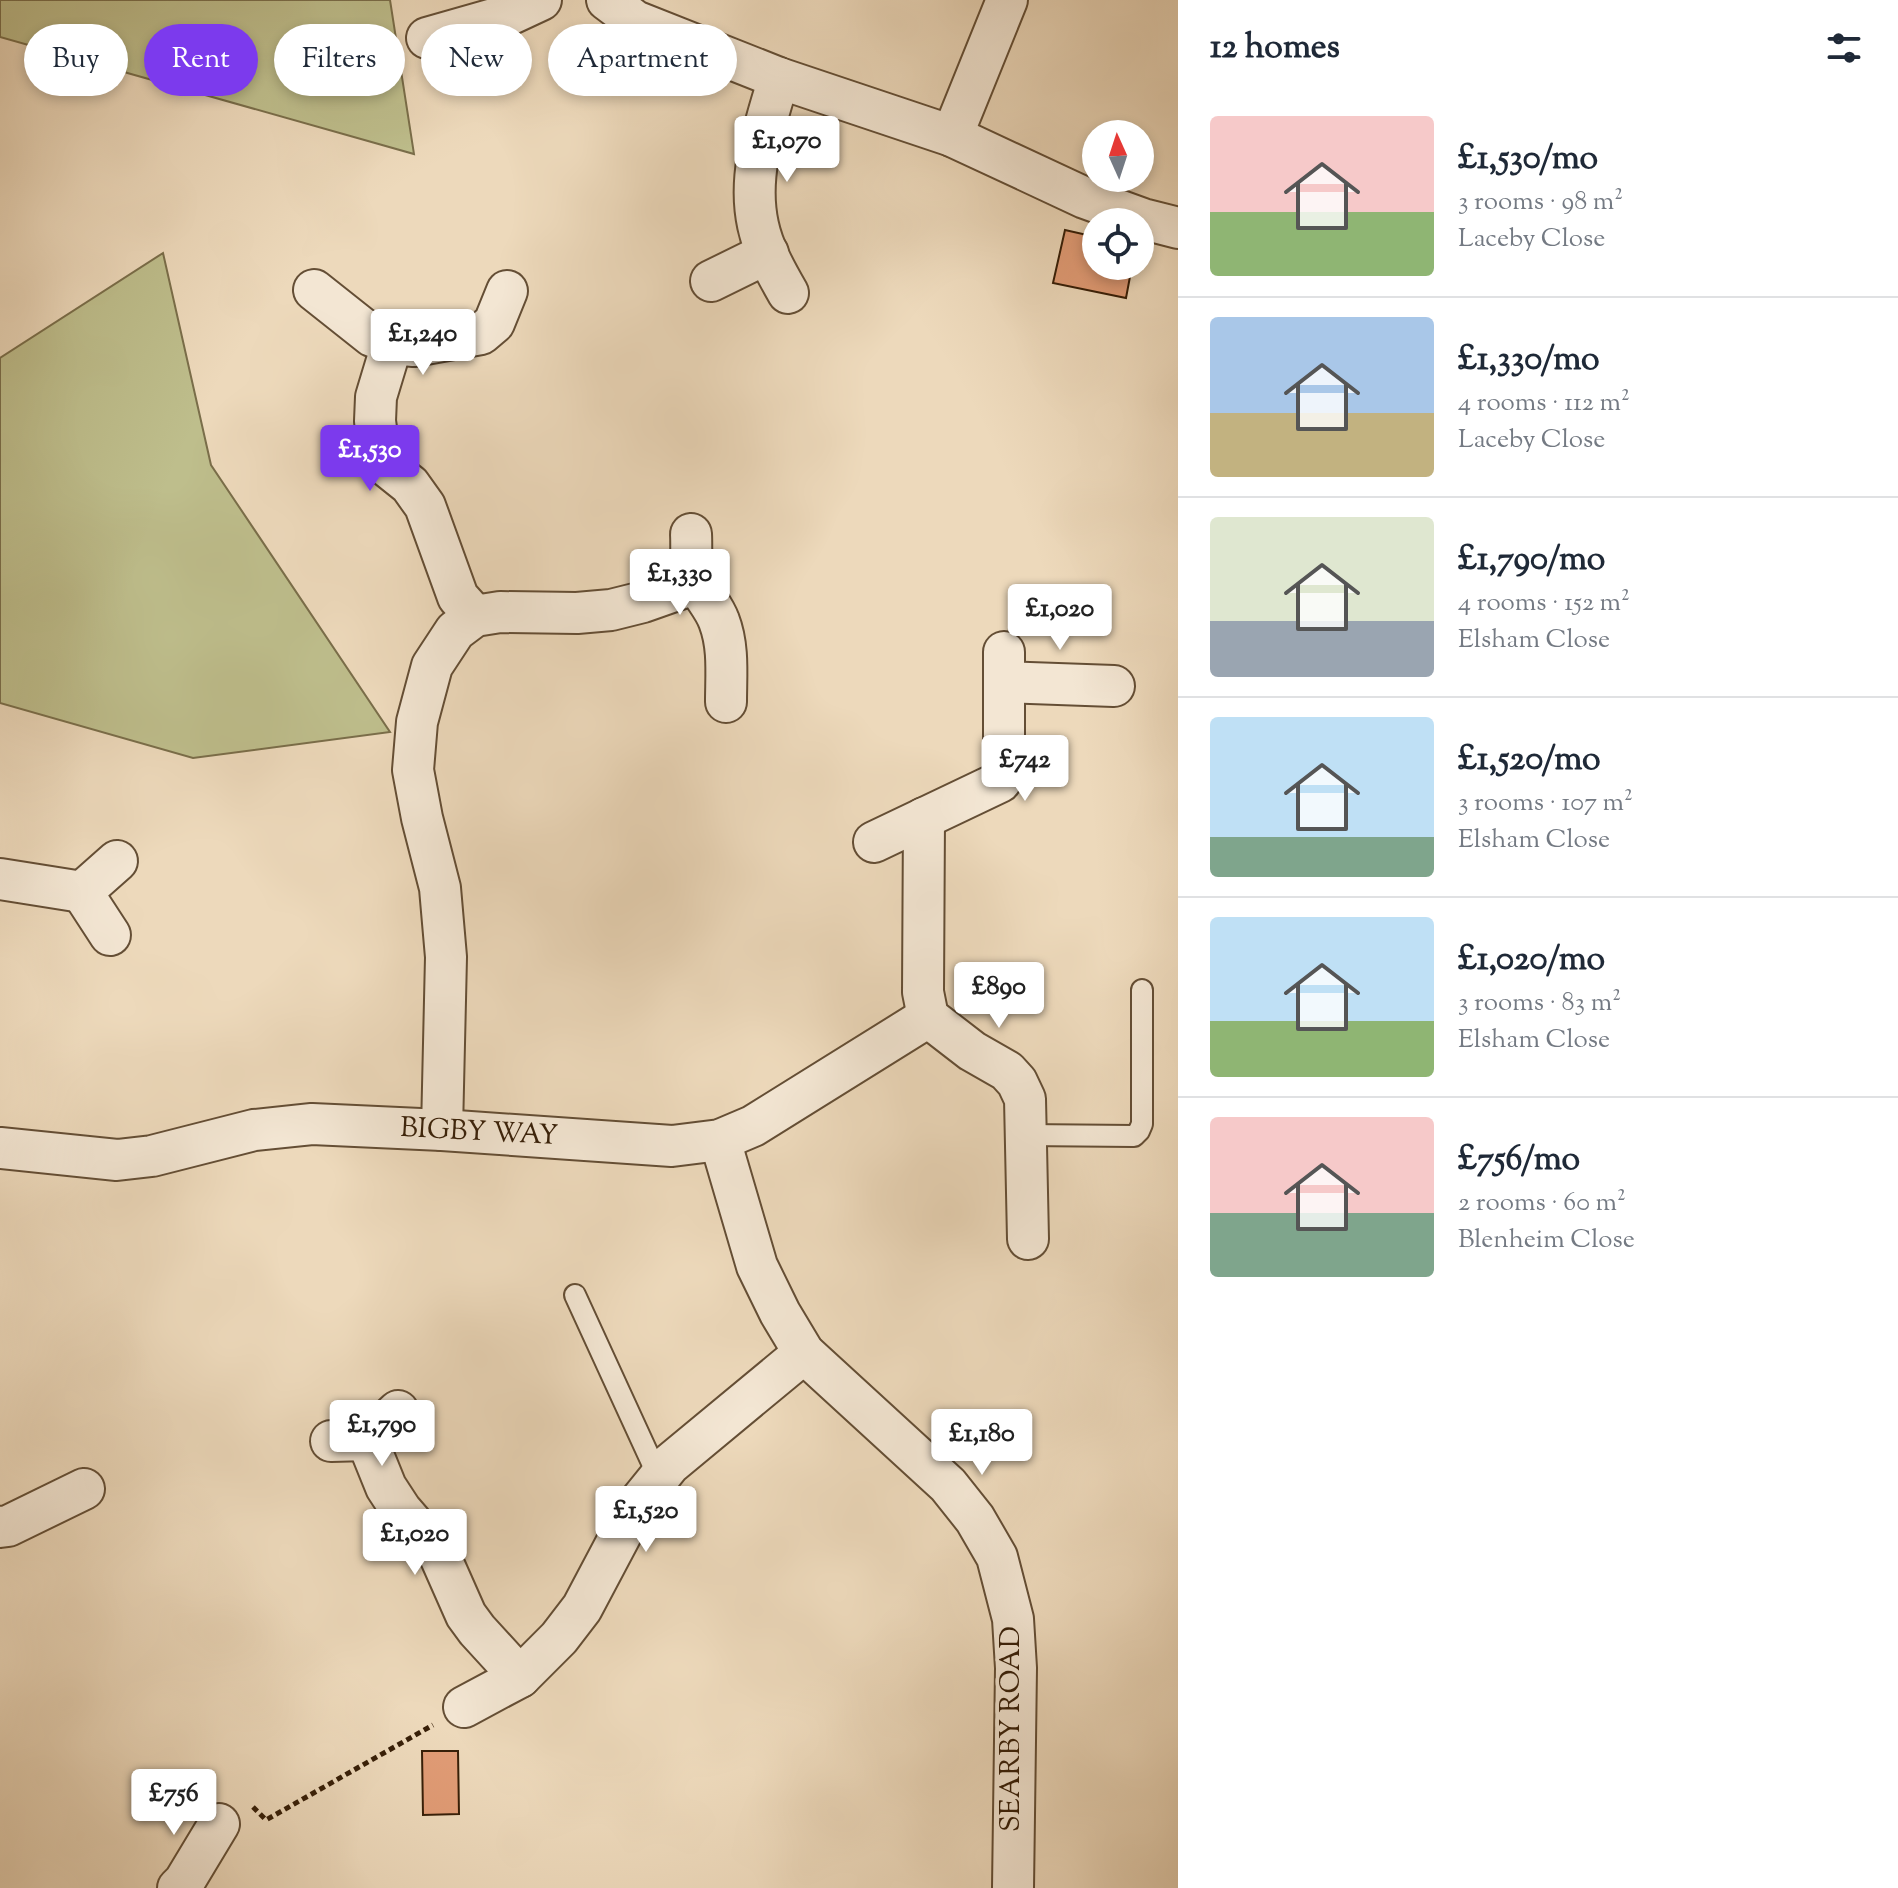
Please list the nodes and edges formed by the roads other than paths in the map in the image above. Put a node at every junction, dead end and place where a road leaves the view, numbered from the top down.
1 (541, 0) edge
2 (607, 0) edge
3 (1007, 0) edge
4 (476, 24) edge
5 (779, 78) junction
6 (952, 136) junction
7 (1178, 228) edge
8 (768, 253) junction
9 (711, 281) dead end
10 (314, 290) dead end
11 (507, 291) dead end
12 (788, 293) dead end
13 (392, 344) junction
14 (691, 534) dead end
15 (697, 583) junction
16 (475, 616) junction
17 (1114, 686) dead end
18 (726, 702) dead end
19 (924, 818) junction
20 (874, 842) dead end
21 (117, 861) dead end
22 (0, 879) edge
23 (82, 892) junction
24 (110, 935) dead end
25 (1142, 990) dead end
26 (928, 1017) junction
27 (442, 1130) junction
28 (1025, 1135) junction
29 (720, 1140) junction
30 (0, 1148) edge
31 (1028, 1239) dead end
32 (575, 1295) dead end
33 (804, 1353) junction
34 (398, 1411) dead end
35 (659, 1478) junction
36 (84, 1489) dead end
37 (0, 1527) edge
38 (520, 1677) junction
39 (464, 1707) road end
40 (219, 1824) road end
41 (178, 1888) edge
42 (1013, 1888) edge

1 - 4 street
2 - 5 street
3 - 6 street
5 - 6 street
5 - 8 street
6 - 7 street
8 - 9 street
8 - 12 street
10 - 13 street
11 - 13 street
13 - 16 street
14 - 15 street
15 - 16 street
15 - 18 street
16 - 27 street
17 - 19 street
19 - 20 street
19 - 26 street
21 - 23 street
22 - 23 street
23 - 24 street
25 - 28 lane
26 - 28 street
26 - 29 street, BIGBY WAY
27 - 29 street, BIGBY WAY
27 - 30 street, BIGBY WAY
28 - 31 street
29 - 33 street, SEARBY ROAD
32 - 35 lane
33 - 35 street
33 - 42 street, SEARBY ROAD
34 - 38 street
35 - 38 street
36 - 37 street
38 - 39 street
40 - 41 street

